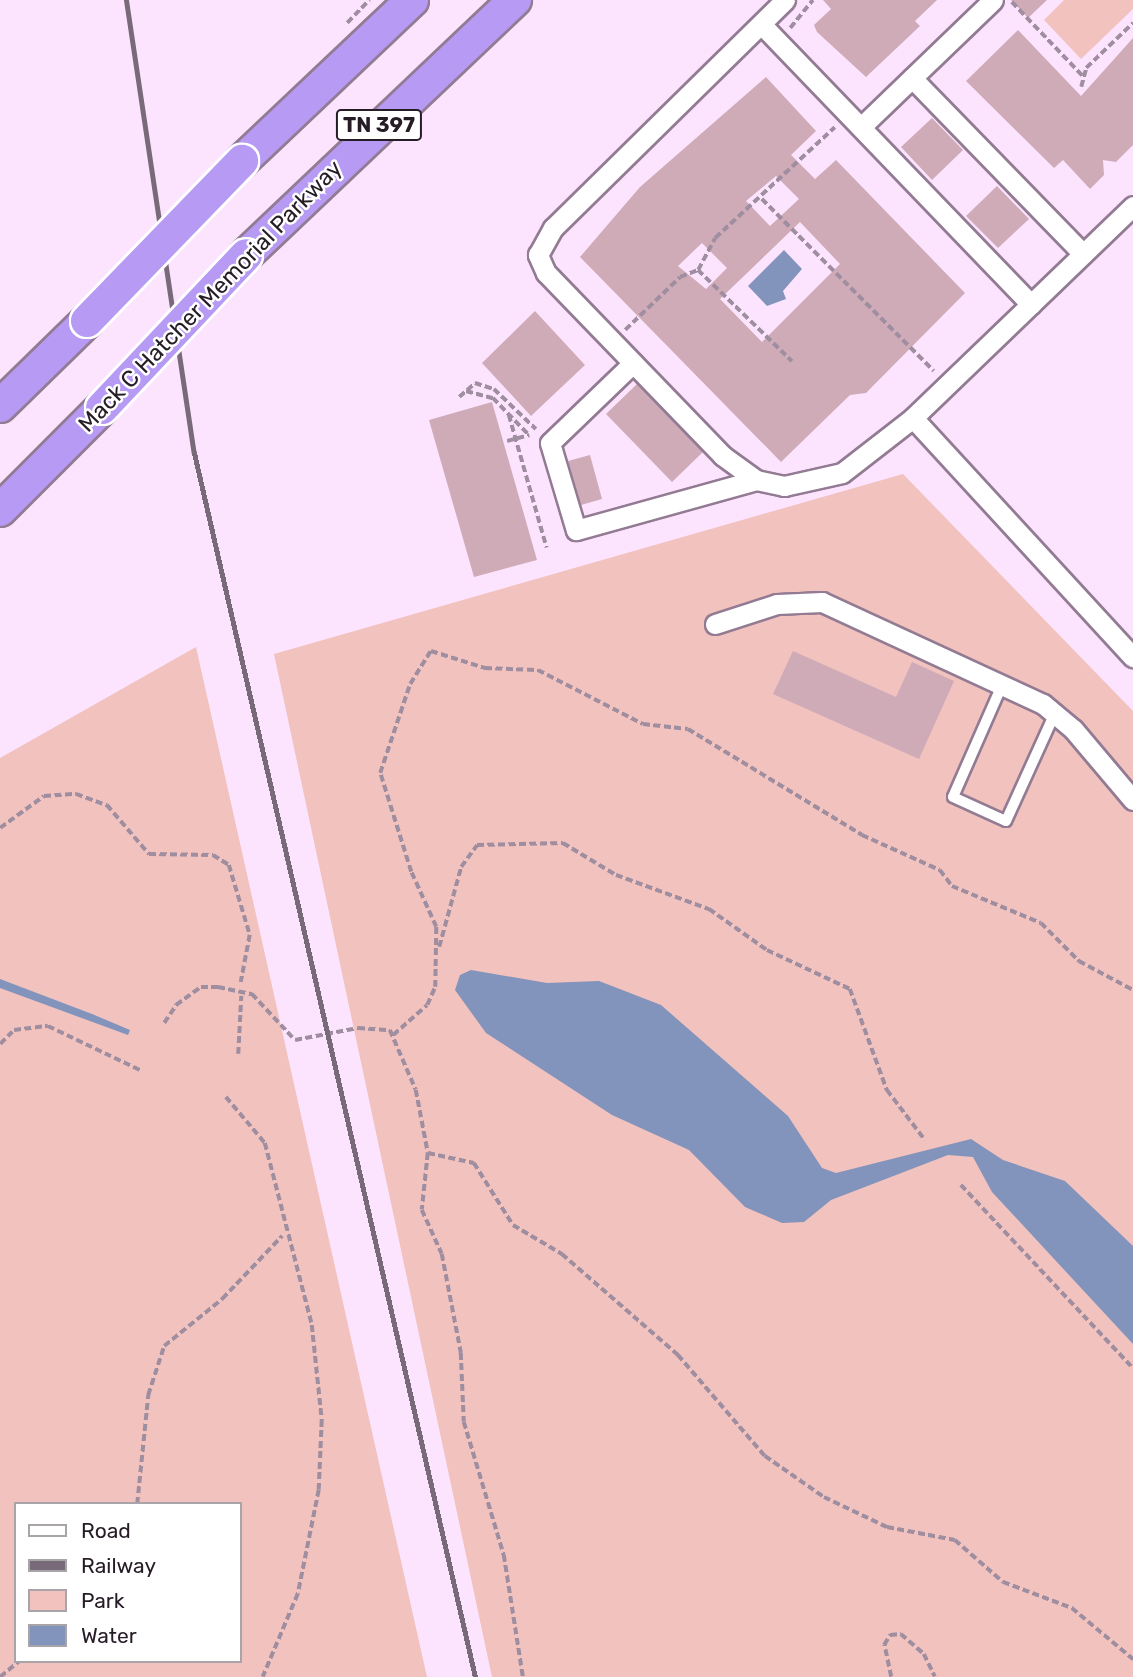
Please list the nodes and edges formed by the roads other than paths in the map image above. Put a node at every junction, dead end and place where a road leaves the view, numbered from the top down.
1 (412, 0) edge
2 (515, 0) edge
3 (785, 0) edge
4 (993, 0) edge
5 (764, 27) junction
6 (912, 78) junction
7 (854, 120) junction
8 (1133, 206) edge
9 (1083, 254) junction
10 (1031, 304) junction
11 (633, 363) junction
12 (0, 406) edge
13 (913, 418) junction
14 (756, 480) junction
15 (0, 510) edge
16 (715, 625) dead end
17 (1133, 657) edge
18 (1003, 682) junction
19 (1055, 713) junction
20 (1133, 800) edge

1 - 12 highway, TN 397, bridge
2 - 15 highway, Mack C Hatcher Memorial Parkway / TN 397, bridge
3 - 5 street
4 - 6 street
5 - 7 street
5 - 11 street
6 - 7 street
6 - 9 street
7 - 10 street
8 - 9 street
9 - 10 street
10 - 13 street
11 - 14 street
11 - 14 street
13 - 14 street
13 - 17 street
16 - 18 street
18 - 19 street
18 - 19 lane
19 - 20 street

